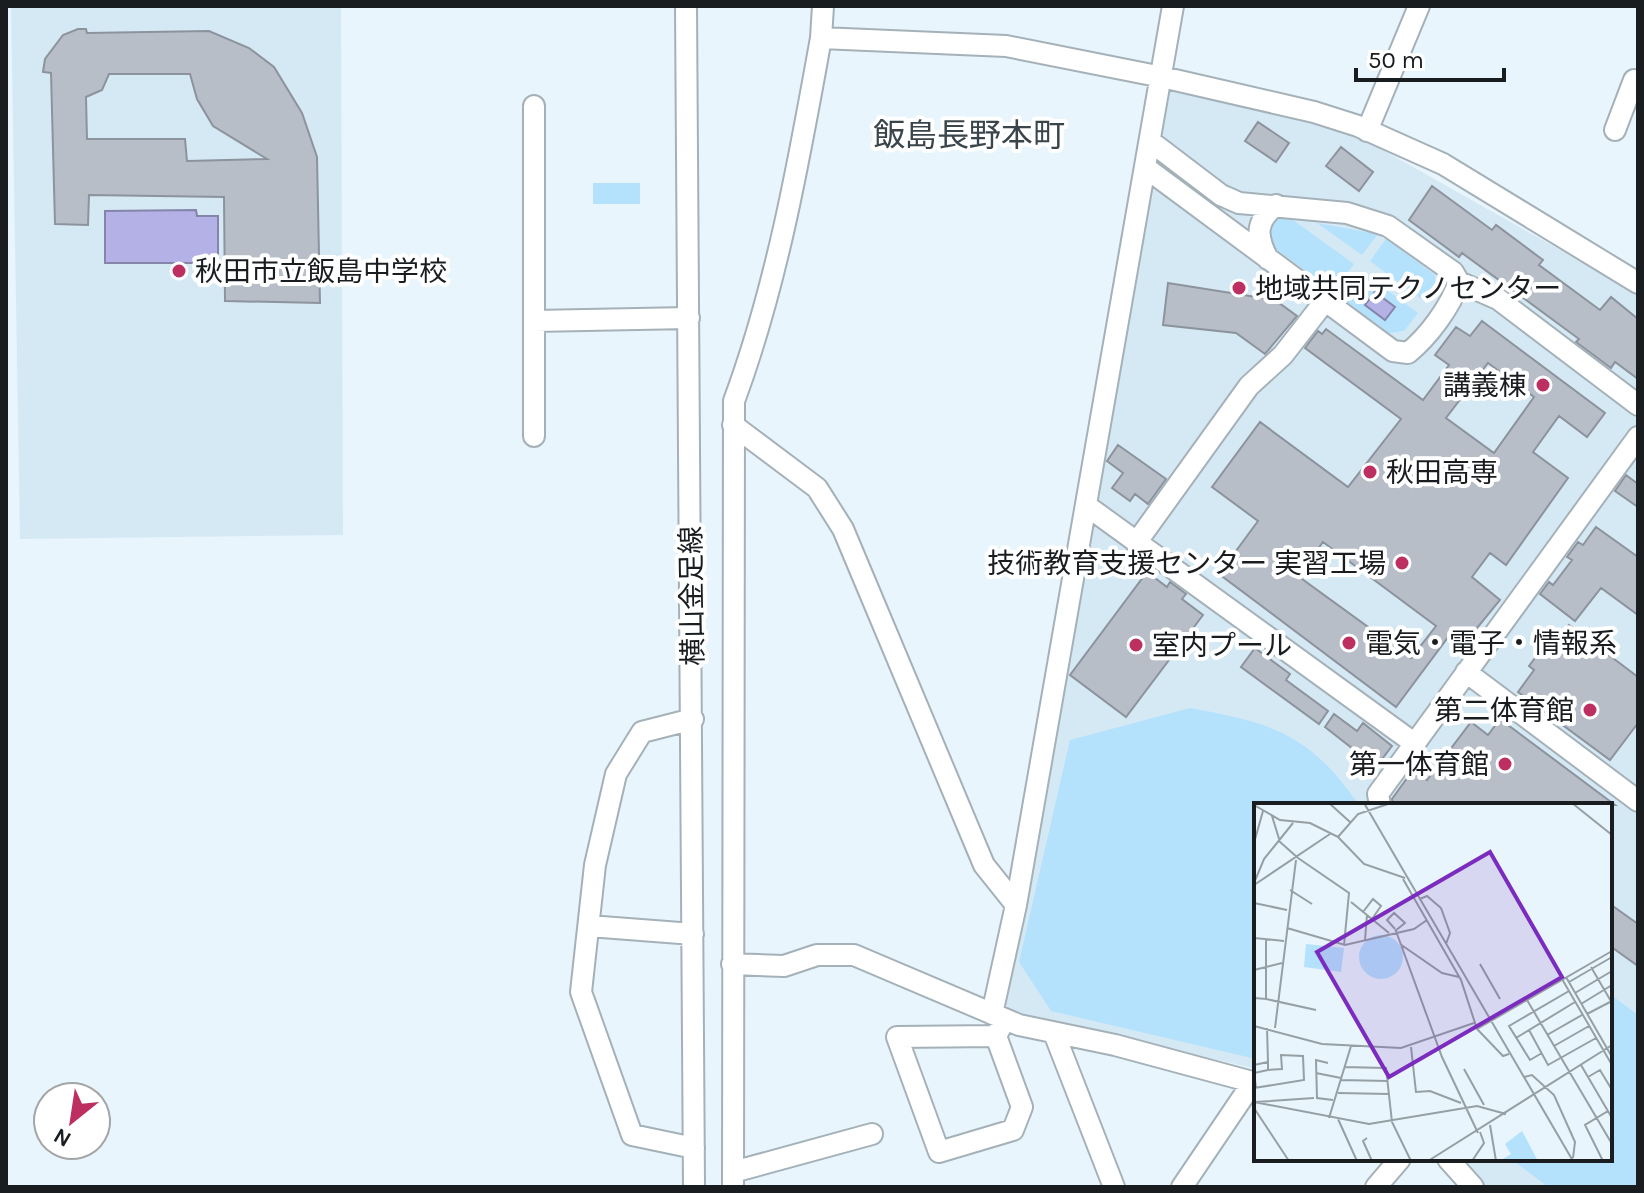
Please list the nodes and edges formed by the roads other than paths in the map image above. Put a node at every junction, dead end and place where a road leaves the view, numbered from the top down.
1 (686, 6) edge
2 (823, 6) edge
3 (1173, 6) edge
4 (1419, 6) edge
5 (821, 38) junction
6 (1162, 77) junction
7 (1637, 77) edge
8 (534, 106) dead end
9 (1615, 130) dead end
10 (1367, 131) junction
11 (1150, 141) junction
12 (1146, 168) junction
13 (1276, 205) junction
14 (1268, 259) junction
15 (1459, 282) junction
16 (1638, 283) edge
17 (1325, 301) junction
18 (689, 318) junction
19 (534, 321) junction
20 (1638, 405) edge
21 (733, 425) junction
22 (534, 436) dead end
23 (1638, 437) edge
24 (1087, 506) junction
25 (1136, 543) junction
26 (1466, 672) junction
27 (693, 719) junction
28 (1414, 743) junction
29 (1636, 796) edge
30 (1380, 803) edge
31 (1016, 905) junction
32 (589, 926) junction
33 (693, 934) junction
34 (732, 964) junction
35 (998, 1023) junction
36 (1054, 1033) junction
37 (1254, 1083) edge
38 (872, 1134) dead end
39 (694, 1148) junction
40 (1398, 1161) edge
41 (1450, 1161) edge
42 (733, 1179) edge
43 (694, 1187) edge
44 (1114, 1187) edge
45 (1182, 1187) edge
46 (1376, 1187) edge
47 (1473, 1187) edge

1 - 18 street, 横山金足線
2 - 5 street
3 - 6 street
4 - 10 street
5 - 6 street
5 - 21 street
6 - 10 street
6 - 11 street
7 - 9 street
8 - 19 street
10 - 16 street
11 - 12 street
11 - 13 street
12 - 14 street
12 - 24 street
13 - 14 street
13 - 15 street
14 - 17 street
15 - 17 street
15 - 20 street
17 - 25 street
18 - 19 street
18 - 27 street, 横山金足線
19 - 22 street
21 - 31 street
21 - 34 street
23 - 26 street
24 - 25 street
24 - 31 street
25 - 28 street
26 - 28 street
26 - 29 street
27 - 32 street
27 - 33 street, 横山金足線
28 - 30 street
31 - 35 street
32 - 33 street
32 - 39 street
33 - 39 street, 横山金足線
34 - 35 street
34 - 42 street
35 - 35 street
35 - 36 street
36 - 37 street
36 - 44 street
37 - 45 street
38 - 42 street
39 - 43 street, 横山金足線
40 - 46 street
41 - 47 street

